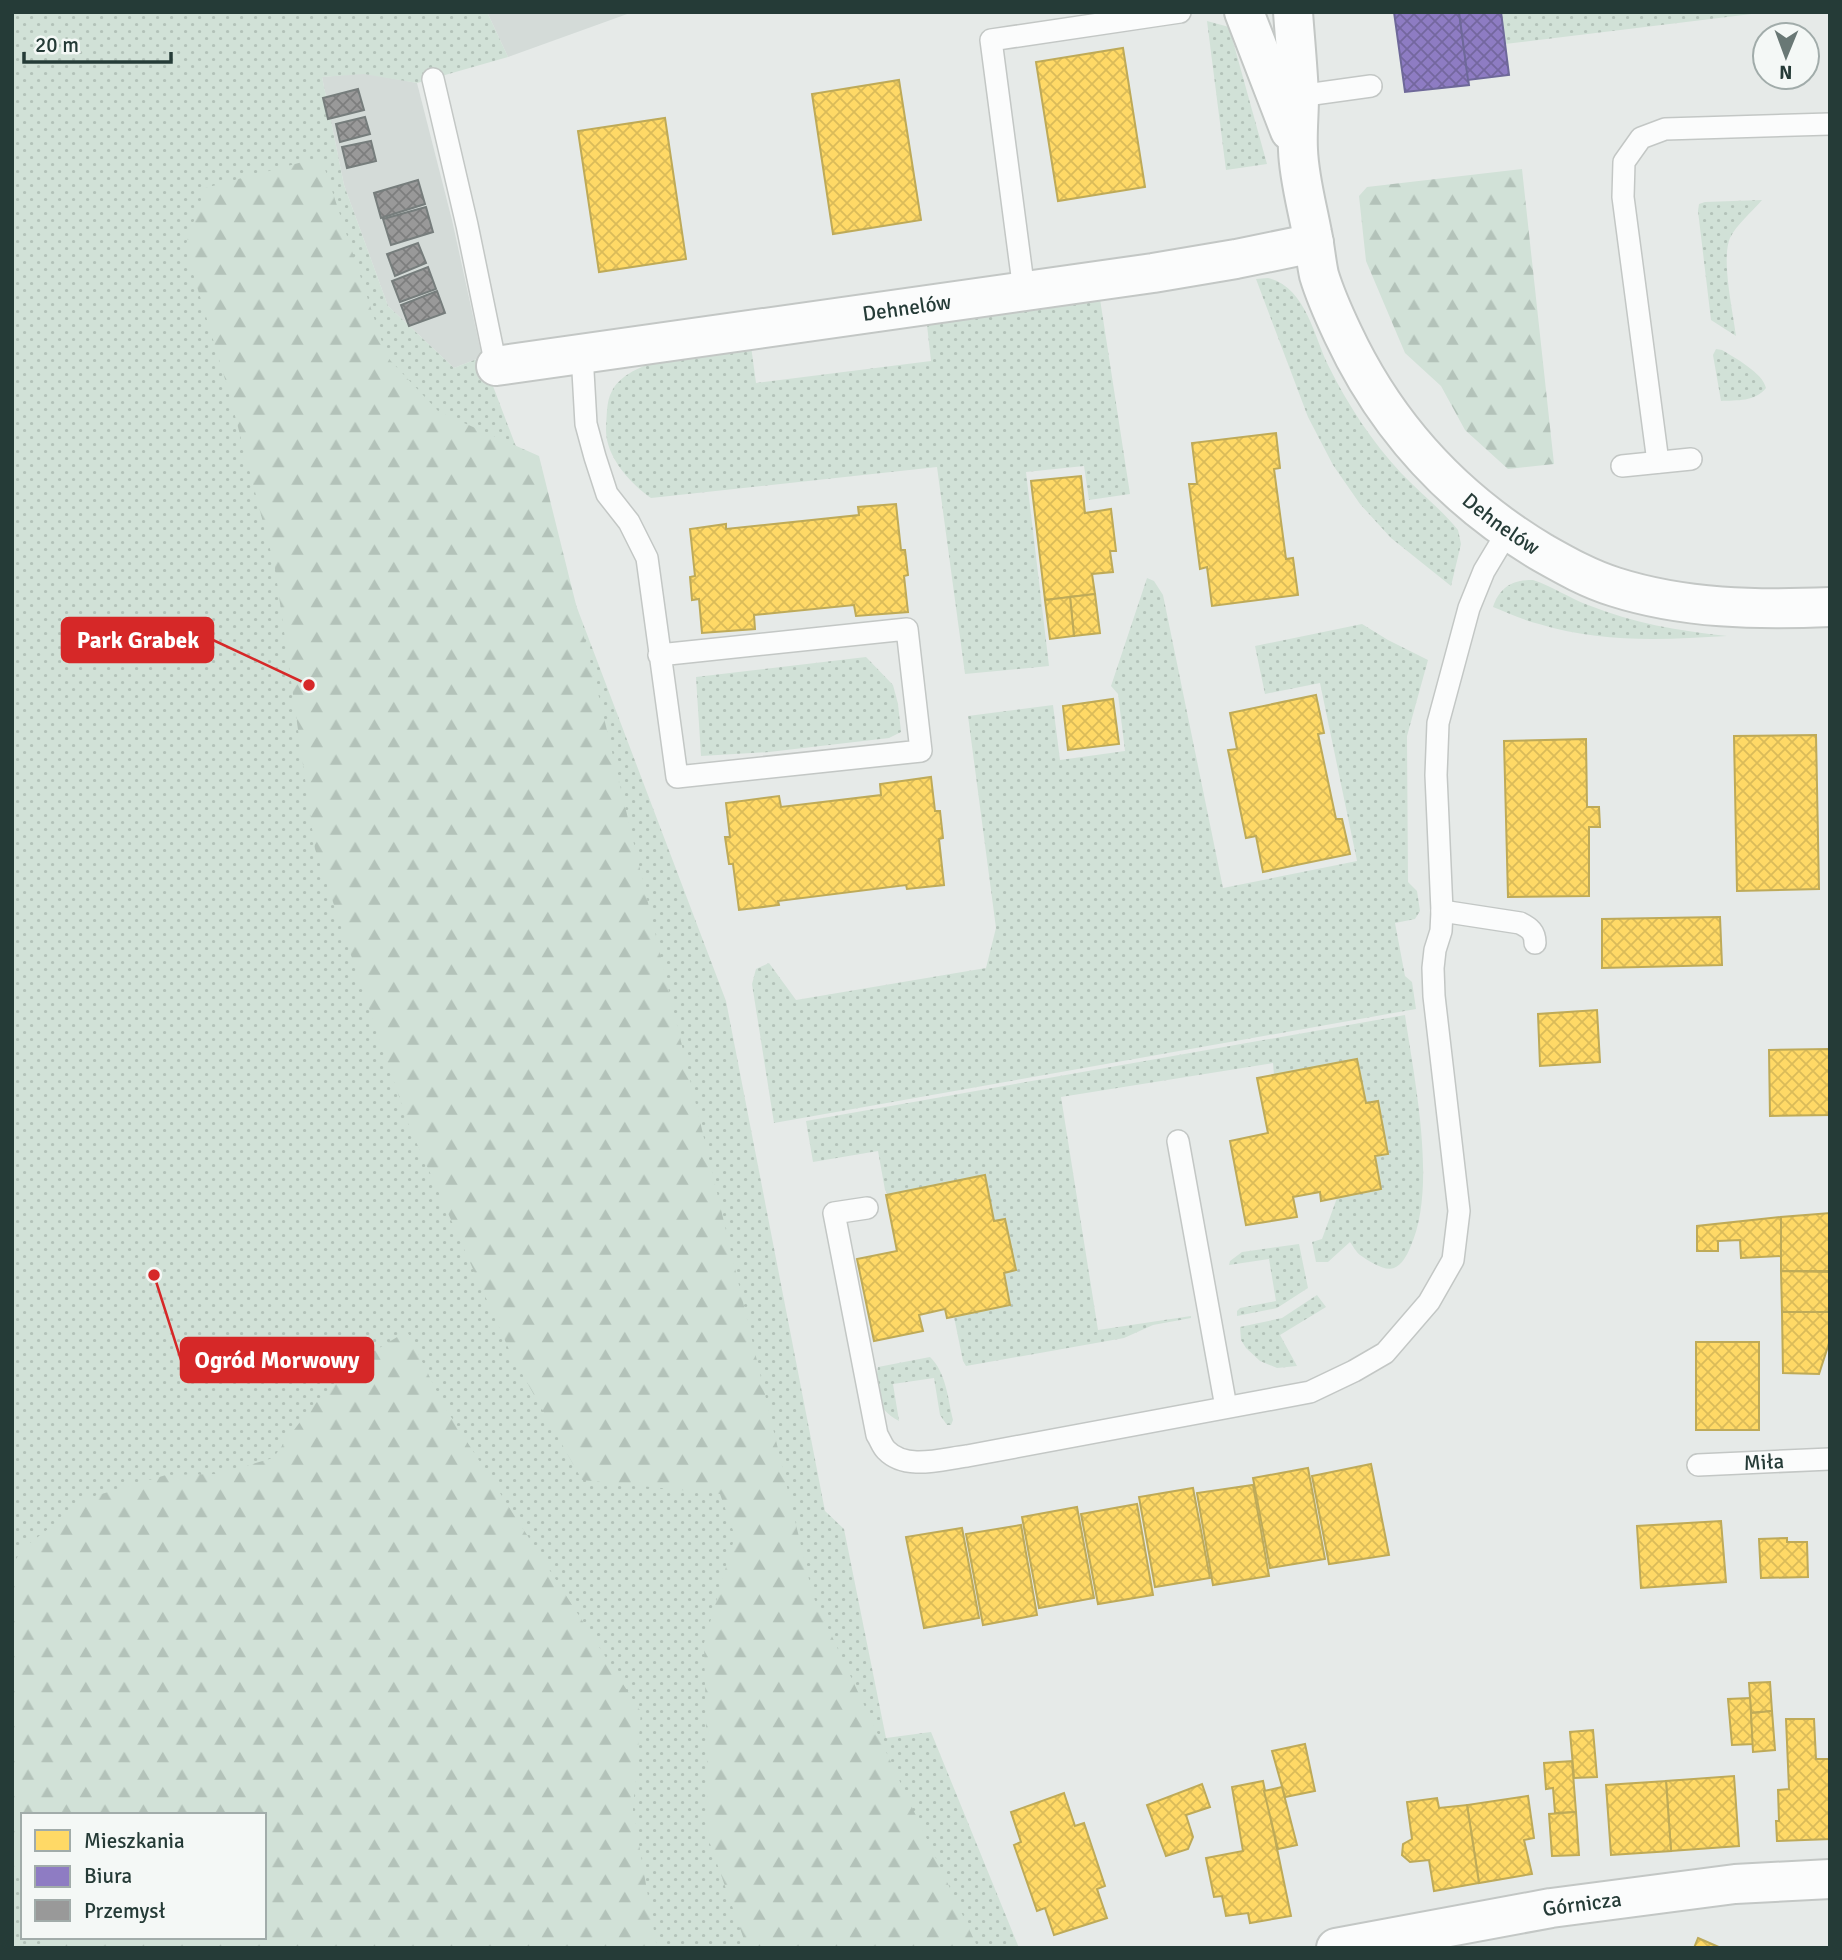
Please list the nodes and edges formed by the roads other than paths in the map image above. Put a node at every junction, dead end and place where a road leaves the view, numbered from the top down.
1 (1180, 12) edge
2 (1244, 12) edge
3 (1293, 12) edge
4 (433, 79) dead end
5 (1371, 86) dead end
6 (1299, 96) junction
7 (1830, 124) edge
8 (1298, 150) junction
9 (1314, 243) junction
10 (1024, 291) junction
11 (582, 354) junction
12 (496, 366) joint
13 (1691, 459) dead end
14 (1658, 462) junction
15 (1622, 466) dead end
16 (1508, 531) junction
17 (1830, 607) edge
18 (659, 655) junction
19 (1442, 911) junction
20 (1535, 943) dead end
21 (1178, 1141) dead end
22 (867, 1208) dead end
23 (1226, 1407) junction
24 (1830, 1459) edge
25 (1698, 1465) dead end
26 (1830, 1879) edge
27 (1336, 1948) edge

1 - 10 lane
2 - 8 street, Dehnelów
3 - 6 street, Dehnelów
4 - 12 lane
5 - 6 lane
6 - 8 street, Dehnelów
7 - 14 lane
8 - 9 street, Dehnelów
9 - 10 street, Dehnelów
9 - 16 street, Dehnelów
10 - 11 street, Dehnelów
11 - 12 street, Dehnelów
11 - 18 lane
13 - 14 lane
14 - 15 lane
16 - 17 street, Dehnelów
16 - 19 lane
18 - 18 lane
19 - 20 lane
19 - 23 lane
21 - 23 lane
22 - 23 lane
24 - 25 lane, Miła
26 - 27 street, Górnicza

